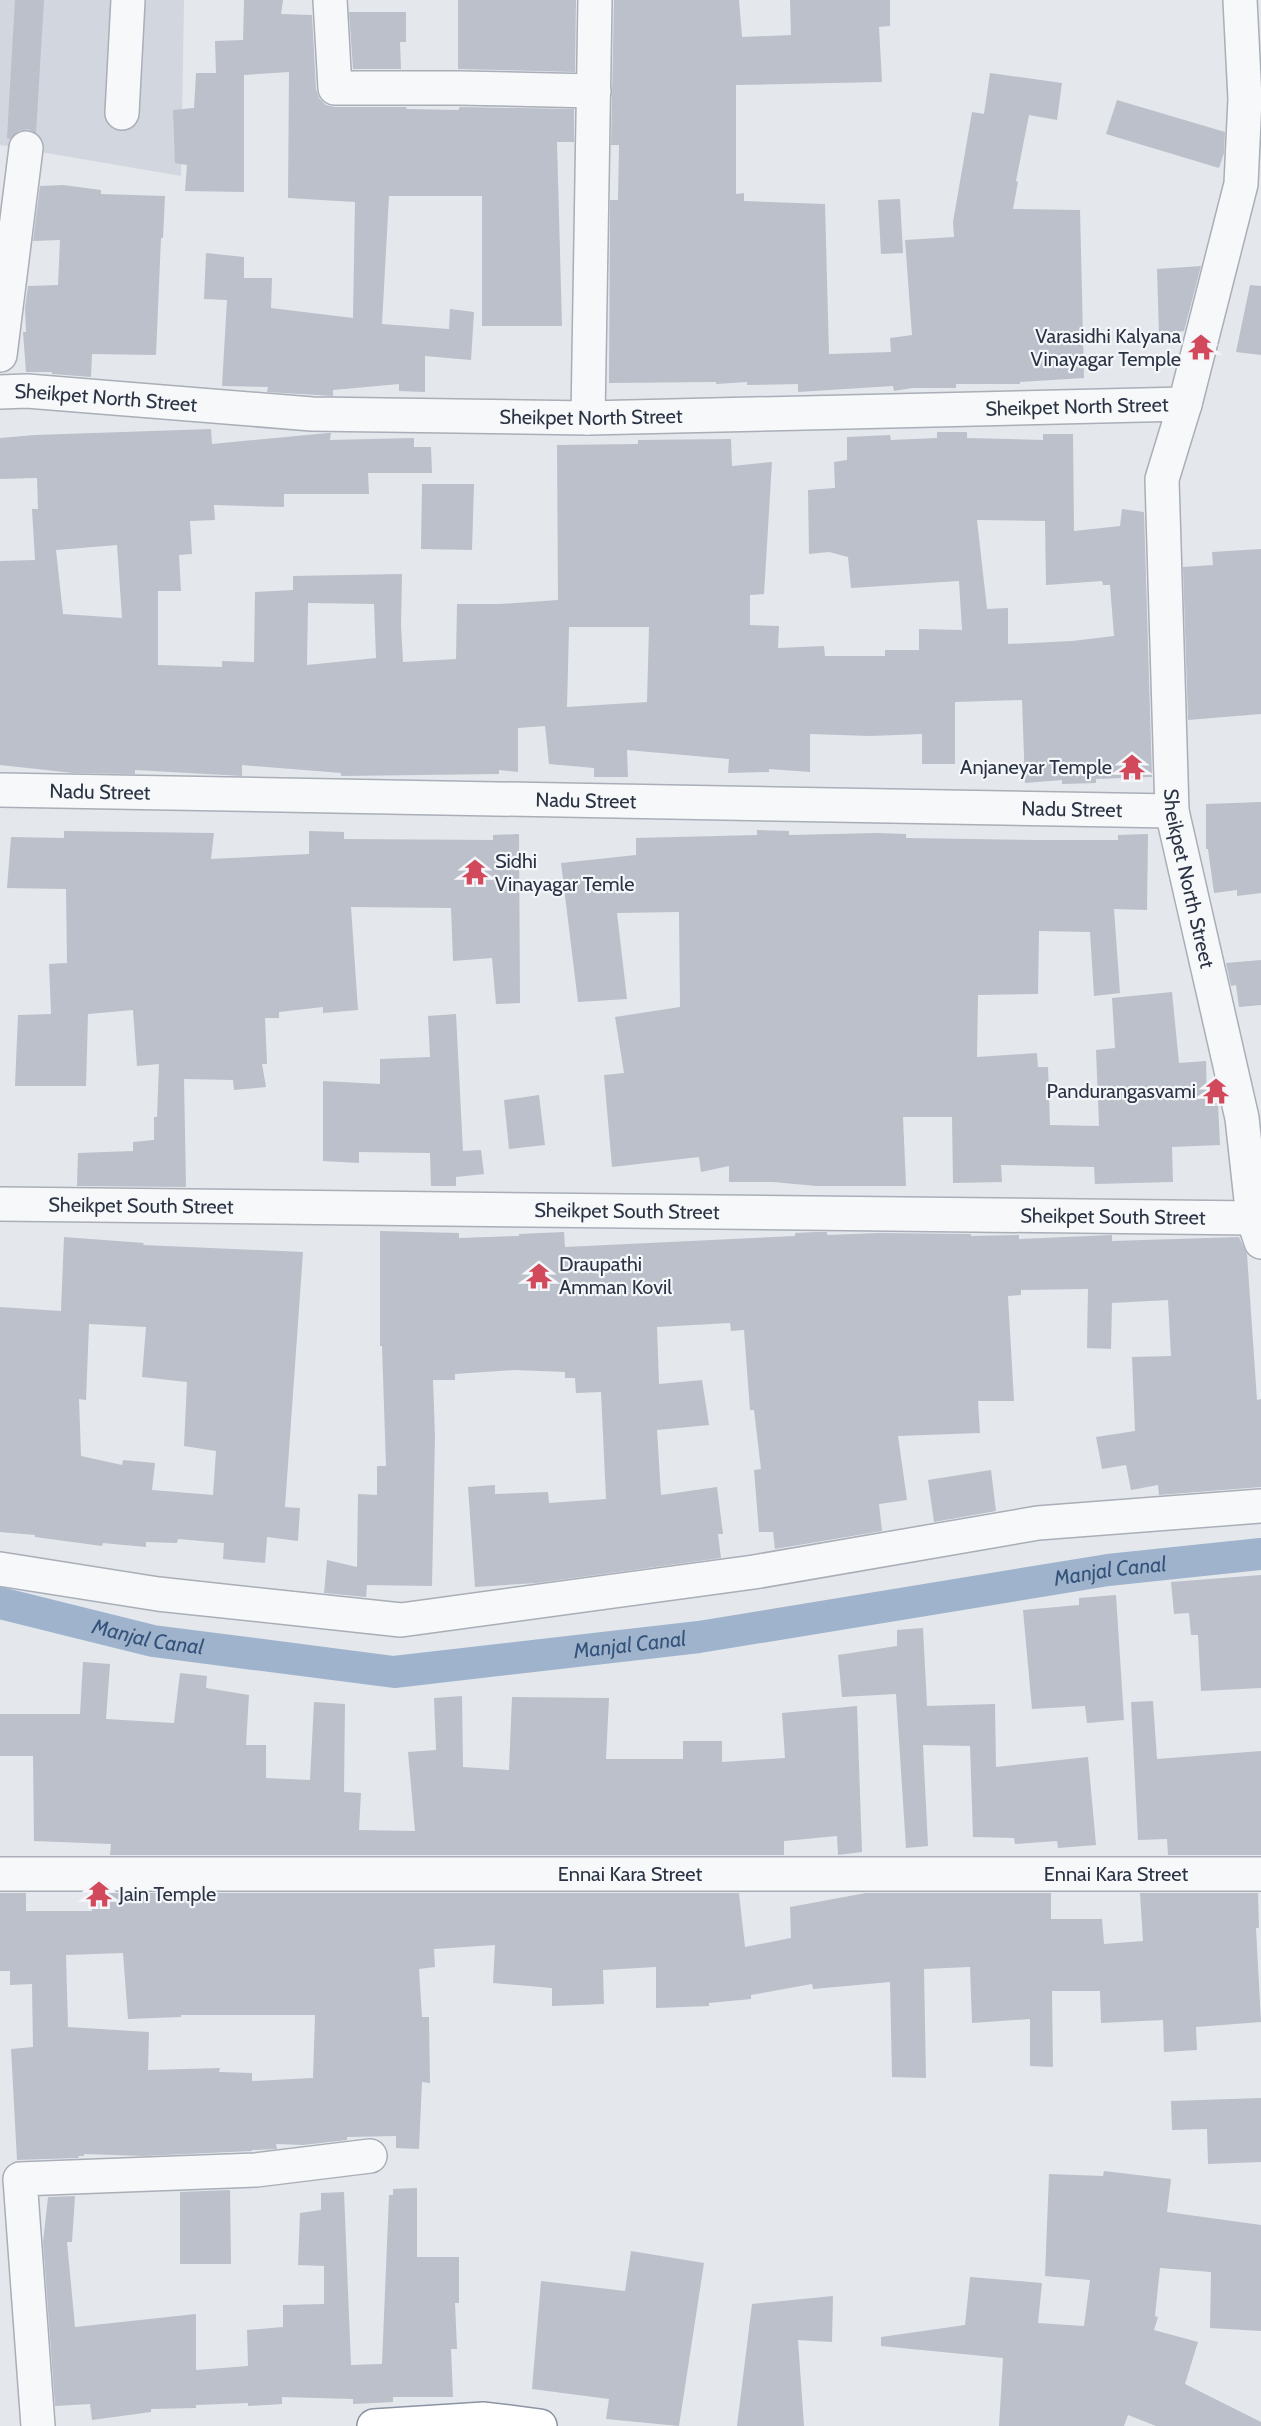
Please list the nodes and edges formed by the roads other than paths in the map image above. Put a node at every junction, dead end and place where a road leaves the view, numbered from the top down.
1 (128, 0) edge
2 (330, 0) edge
3 (595, 0) edge
4 (1240, 0) edge
5 (594, 92) junction
6 (122, 113) dead end
7 (26, 148) dead end
8 (1251, 184) edge
9 (0, 355) edge
10 (0, 392) edge
11 (1185, 404) junction
12 (588, 418) junction
13 (0, 790) edge
14 (1172, 810) junction
15 (1251, 1117) edge
16 (0, 1204) edge
17 (1257, 1230) edge
18 (1261, 1506) edge
19 (0, 1569) edge
20 (0, 1874) edge
21 (1261, 1874) edge
22 (370, 2156) dead end
23 (10, 2176) edge
24 (38, 2426) edge
25 (374, 2426) edge
26 (540, 2426) edge

1 - 6 street
2 - 5 street
3 - 5 street
4 - 8 street, Sheikpet North Street
5 - 12 street
7 - 9 street
8 - 11 street, Sheikpet North Street
10 - 12 street, Sheikpet North Street
11 - 12 street, Sheikpet North Street
11 - 14 street, Sheikpet North Street
13 - 14 street, Nadu Street
14 - 15 street, Sheikpet North Street
15 - 17 street, Sheikpet North Street
16 - 17 street, Sheikpet South Street
18 - 19 street
20 - 21 street, Ennai Kara Street
22 - 23 street
23 - 24 street
25 - 26 highway

